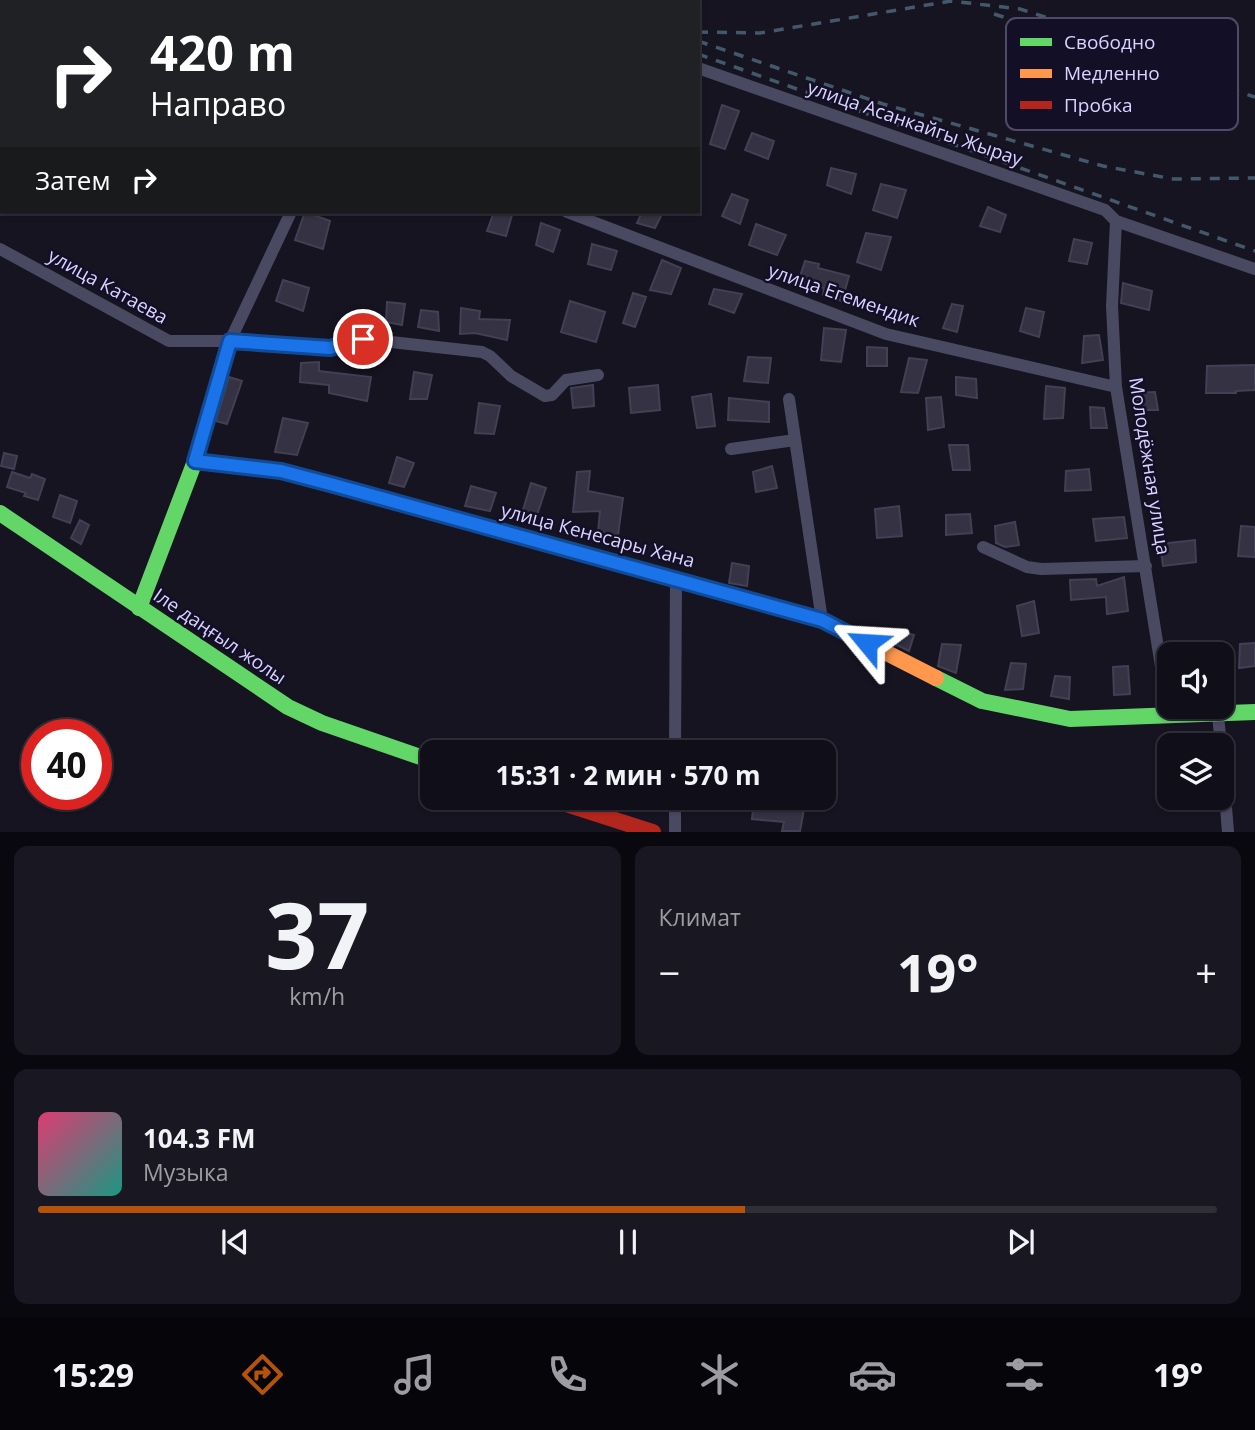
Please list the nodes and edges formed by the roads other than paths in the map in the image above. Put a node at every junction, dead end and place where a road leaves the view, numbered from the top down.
1 (700, 69) edge
2 (290, 214) edge
3 (572, 214) edge
4 (1116, 221) junction
5 (0, 249) edge
6 (1255, 269) edge
7 (230, 341) junction
8 (598, 376) dead end
9 (1116, 387) junction
10 (789, 399) dead end
11 (795, 440) junction
12 (731, 449) dead end
13 (195, 461) junction
14 (0, 513) edge
15 (983, 547) dead end
16 (1146, 566) junction
17 (676, 578) junction
18 (139, 608) junction
19 (822, 620) junction
20 (1158, 642) edge
21 (1255, 712) edge
22 (1234, 714) edge
23 (1157, 716) edge
24 (675, 740) edge
25 (420, 757) edge
26 (586, 810) edge
27 (675, 810) edge
28 (1226, 810) edge
29 (653, 831) edge
30 (675, 831) edge
31 (1228, 831) edge

1 - 4 street, улица Асанкайгы Жырау
2 - 7 street
3 - 9 street, улица Егемендик
4 - 6 street, улица Асанкайгы Жырау
4 - 9 street, Молодёжная улица
5 - 7 street, улица Катаева
7 - 8 street, улица Катаева
7 - 13 street
9 - 16 street, Молодёжная улица
10 - 11 street
11 - 12 street
11 - 19 street
13 - 17 street, улица Кенесары Хана
13 - 18 street
14 - 18 street, Іле даңғыл жолы
15 - 16 street
16 - 20 street, Молодёжная улица
17 - 19 street, улица Кенесары Хана
17 - 24 street
18 - 25 street, Іле даңғыл жолы
19 - 23 street, улица Кенесары Хана
21 - 22 street, улица Кенесары Хана
26 - 29 street
27 - 30 street
28 - 31 street

